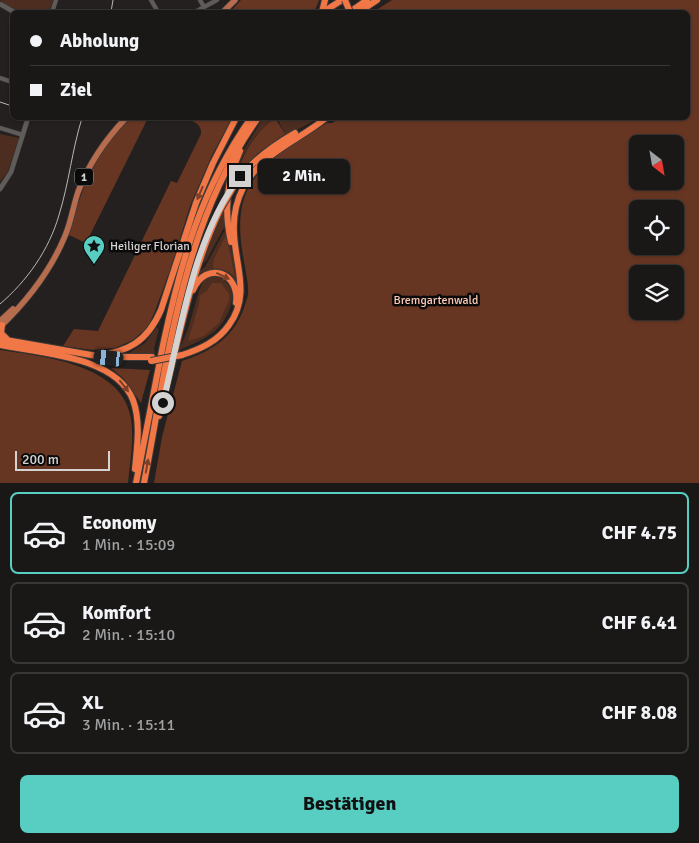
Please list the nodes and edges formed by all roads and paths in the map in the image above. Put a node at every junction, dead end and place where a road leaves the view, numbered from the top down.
1 (200, 0) edge
2 (217, 0) edge
3 (235, 0) edge
4 (344, 0) edge
5 (367, 0) edge
6 (377, 0) edge
7 (204, 7) junction
8 (199, 10) edge
9 (225, 10) edge
10 (326, 10) edge
11 (353, 10) edge
12 (362, 10) edge
13 (27, 120) edge
14 (124, 120) edge
15 (236, 120) edge
16 (246, 120) edge
17 (250, 120) edge
18 (257, 120) edge
19 (257, 120) edge
20 (319, 120) edge
21 (323, 120) edge
22 (0, 128) edge
23 (23, 135) junction
24 (233, 142) junction
25 (0, 189) edge
26 (241, 279) junction
27 (185, 310) junction
28 (1, 324) edge
29 (0, 339) edge
30 (8, 340) junction
31 (0, 345) edge
32 (182, 353) junction
33 (95, 356) junction
34 (66, 358) junction
35 (152, 359) junction
36 (151, 449) junction
37 (136, 483) edge
38 (144, 483) edge

1 - 7 street
2 - 7 street
3 - 9 main road
4 - 10 highway
5 - 11 highway
6 - 12 highway
7 - 8 street
13 - 23 street
14 - 28 main road, 1
15 -> 33 highway
16 - 24 highway
17 - 24 highway
18 - 26 highway
19 - 36 highway
20 - 27 highway, bridge
21 - 26 highway
22 - 23 street
23 - 25 street
24 - 37 highway
26 - 32 highway
27 -> 32 highway
27 - 36 highway
28 - 30 highway
29 - 30 highway
30 - 33 highway
31 - 34 highway
32 - 35 highway, bridge
33 - 35 highway
34 - 35 highway
34 -> 37 highway
38 -> 36 highway

